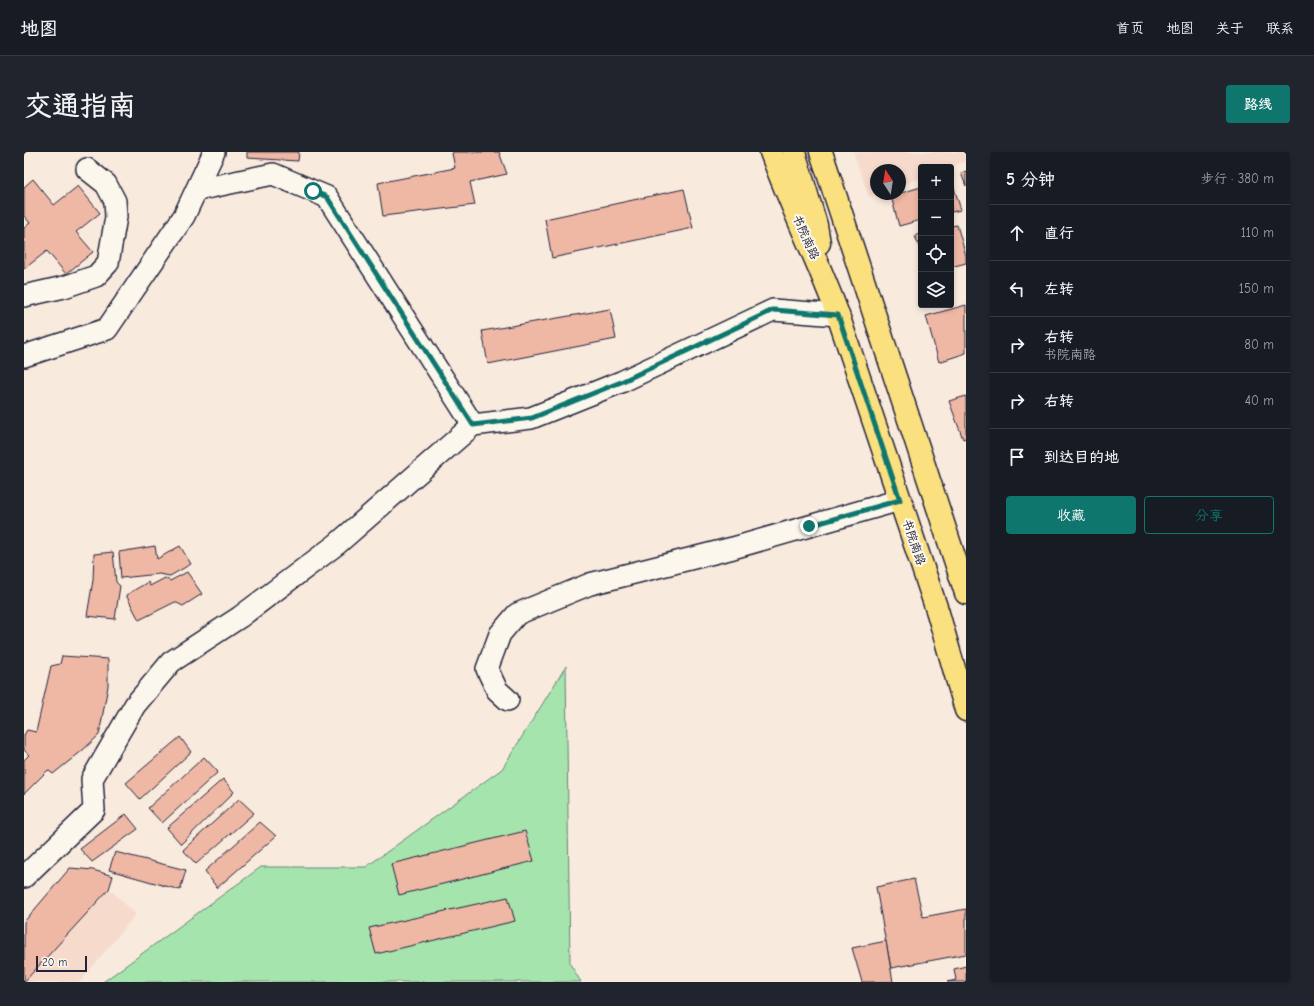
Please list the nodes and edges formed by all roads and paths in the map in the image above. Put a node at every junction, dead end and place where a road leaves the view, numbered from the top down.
1 (214, 152) edge
2 (771, 152) edge
3 (794, 152) edge
4 (822, 152) edge
5 (87, 169) dead end
6 (197, 190) junction
7 (827, 284) junction
8 (24, 296) edge
9 (838, 315) junction
10 (24, 356) edge
11 (473, 425) junction
12 (900, 500) junction
13 (966, 594) edge
14 (508, 700) dead end
15 (966, 710) edge
16 (24, 878) edge

1 - 6 street
2 - 7 main road, 书院南路
3 - 7 main road
4 - 13 main road
5 - 8 street
6 - 10 street
6 - 11 street
7 - 9 main road, 书院南路
9 - 11 street
9 - 12 main road, 书院南路
11 - 16 street
12 - 14 street
12 - 15 main road, 书院南路

